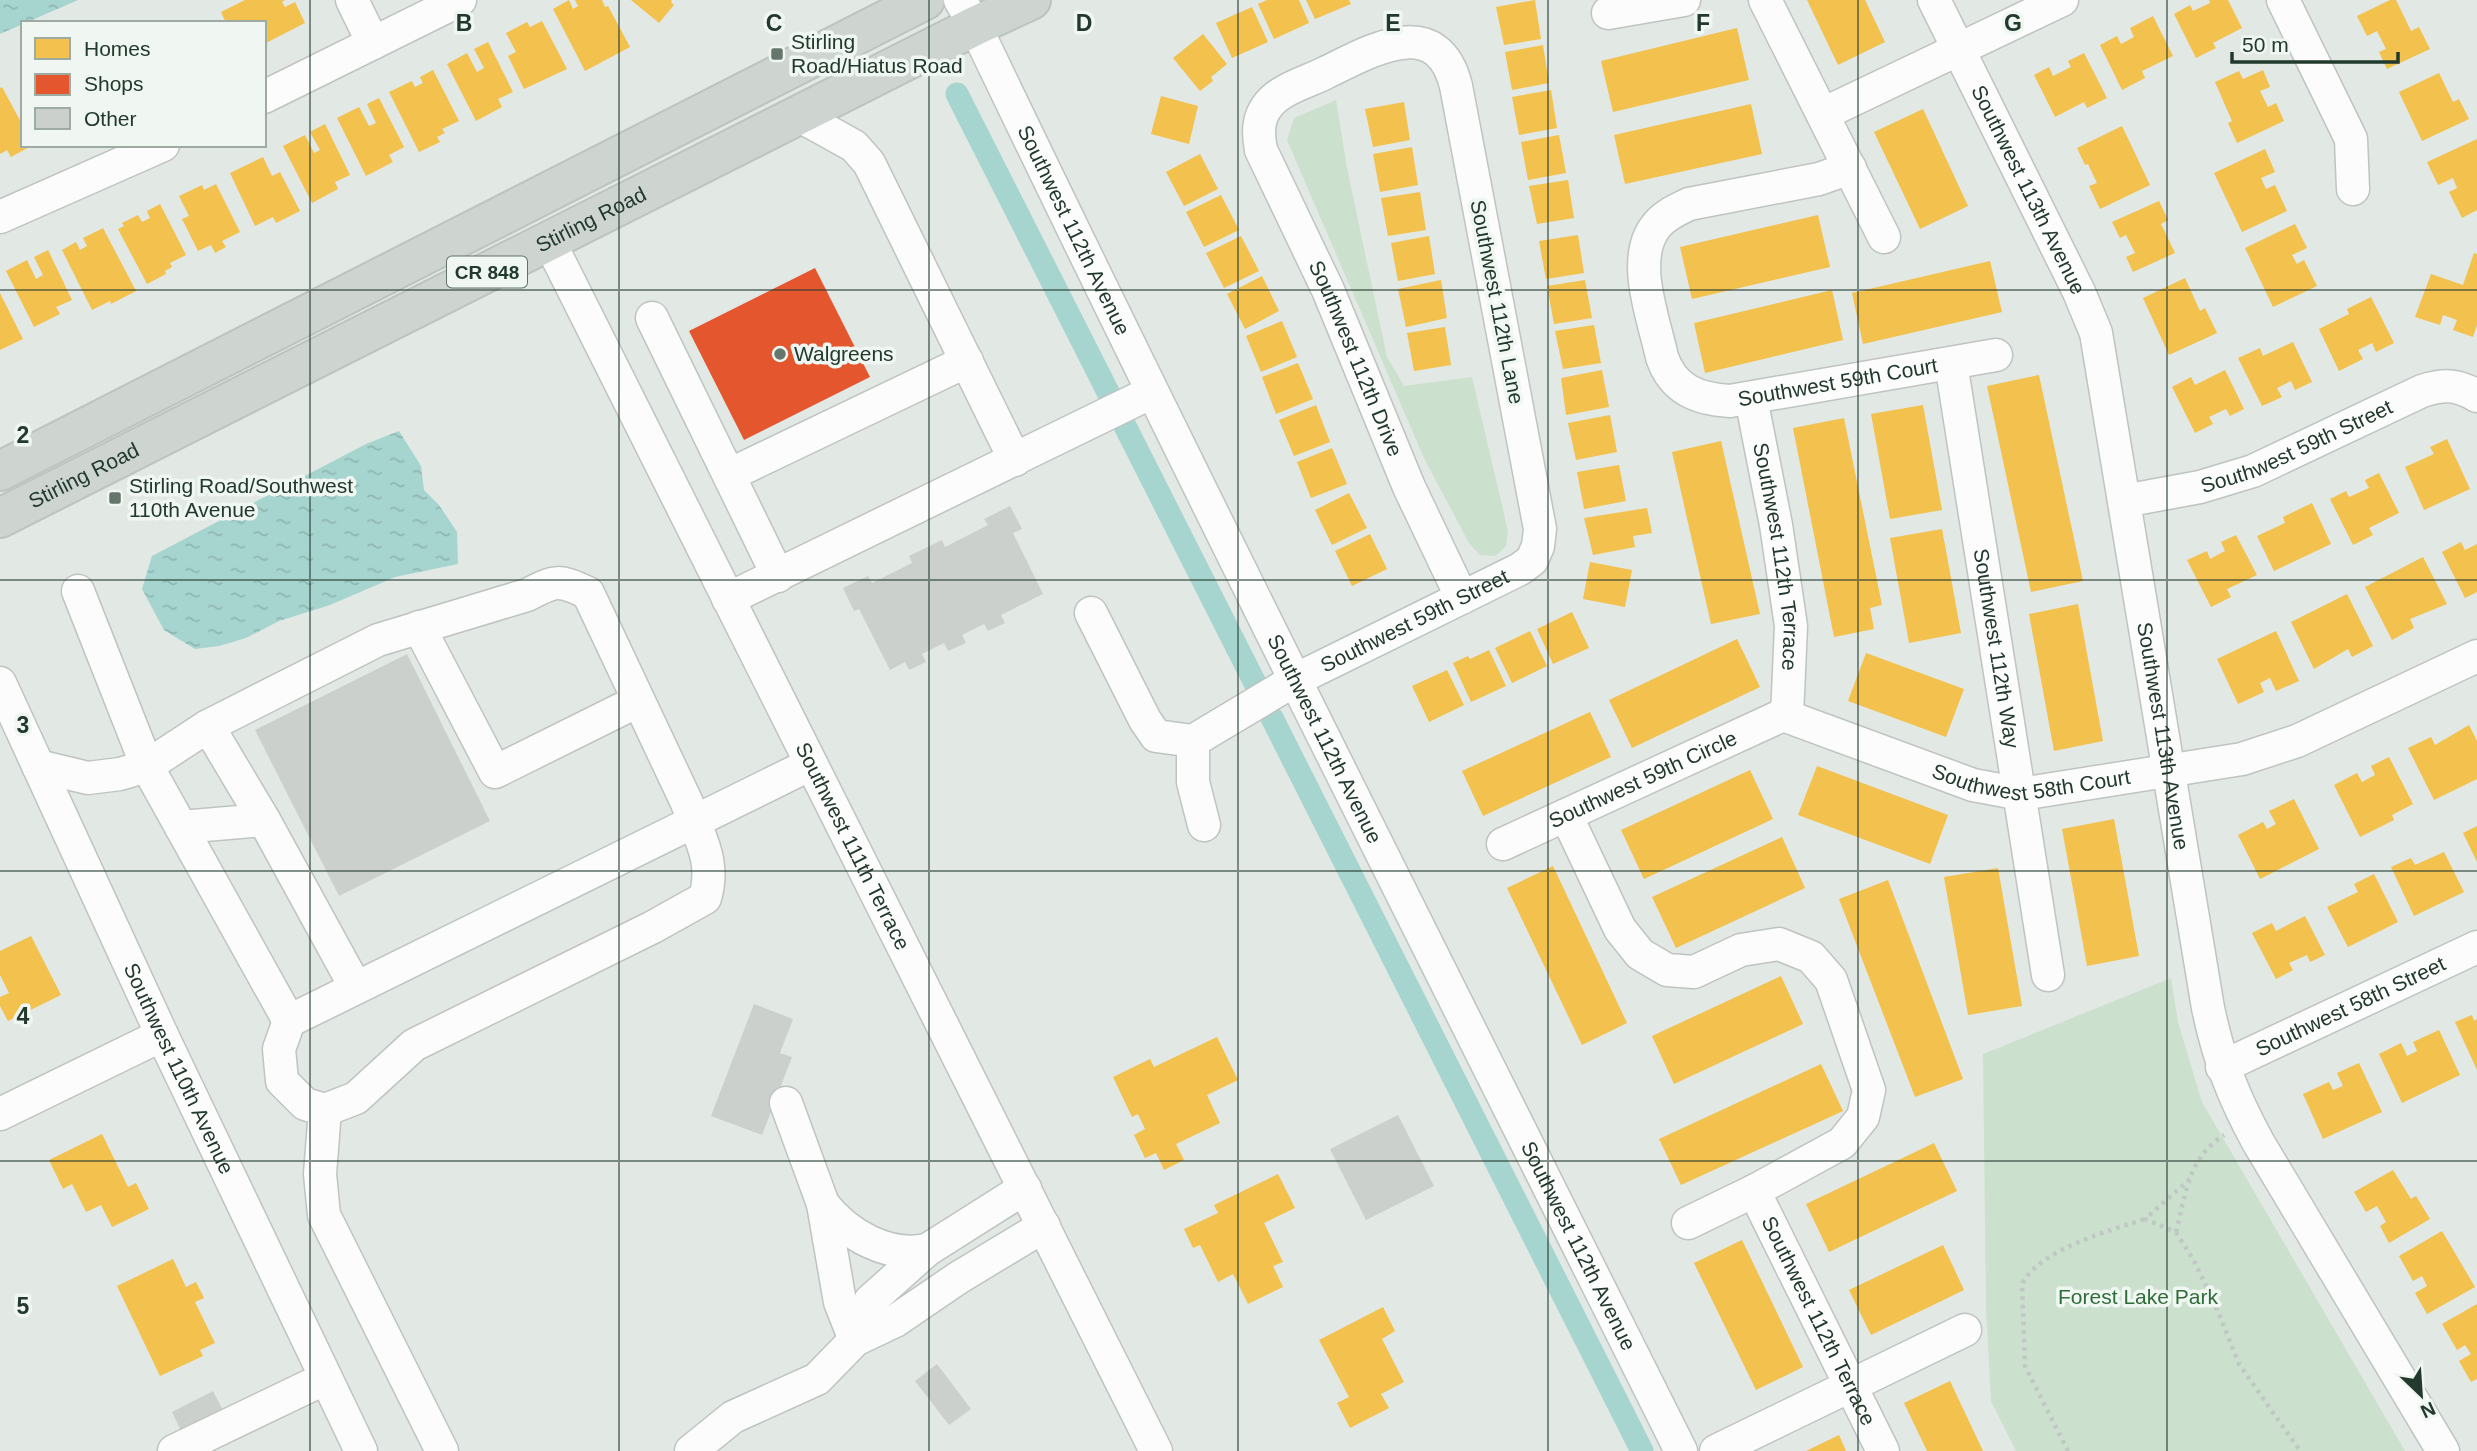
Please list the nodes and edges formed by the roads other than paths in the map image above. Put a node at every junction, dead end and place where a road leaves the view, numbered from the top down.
1 (352, 0) edge
2 (460, 0) edge
3 (925, 0) edge
4 (1031, 0) edge
5 (1684, 0) edge
6 (1765, 0) edge
7 (1934, 0) edge
8 (2062, 0) edge
9 (2283, 0) edge
10 (967, 13) edge
11 (1608, 13) dead end
12 (373, 43) junction
13 (1958, 48) junction
14 (266, 96) edge
15 (1823, 114) junction
16 (798, 115) junction
17 (1260, 120) joint
18 (158, 147) edge
19 (1850, 168) junction
20 (2353, 189) dead end
21 (0, 217) edge
22 (1884, 237) dead end
23 (549, 240) junction
24 (652, 318) dead end
25 (1996, 355) dead end
26 (967, 361) junction
27 (1951, 363) junction
28 (1152, 392) junction
29 (2471, 393) edge
30 (1751, 398) junction
31 (1014, 460) junction
32 (0, 471) edge
33 (729, 475) junction
34 (2124, 502) junction
35 (0, 518) edge
36 (1532, 560) joint
37 (778, 576) junction
38 (78, 591) dead end
39 (1462, 598) junction
40 (728, 599) junction
41 (1091, 613) dead end
42 (419, 627) junction
43 (2477, 656) edge
44 (1295, 680) junction
45 (0, 683) edge
46 (638, 701) junction
47 (1785, 715) junction
48 (208, 726) junction
49 (1193, 741) junction
50 (811, 764) junction
51 (38, 765) junction
52 (147, 766) junction
53 (2168, 771) junction
54 (2021, 794) junction
55 (1566, 815) junction
56 (264, 821) junction
57 (694, 823) junction
58 (1204, 825) dead end
59 (181, 827) junction
60 (1503, 844) dead end
61 (2477, 947) edge
62 (2048, 975) dead end
63 (356, 988) junction
64 (289, 1021) junction
65 (162, 1035) junction
66 (2222, 1067) junction
67 (786, 1104) dead end
68 (325, 1110) junction
69 (0, 1114) edge
70 (1025, 1188) junction
71 (1754, 1191) junction
72 (823, 1204) junction
73 (1688, 1223) dead end
74 (1044, 1226) junction
75 (928, 1250) junction
76 (1965, 1330) dead end
77 (855, 1340) junction
78 (326, 1378) junction
79 (1849, 1386) junction
80 (174, 1451) edge
81 (362, 1451) edge
82 (442, 1451) edge
83 (691, 1451) edge
84 (1156, 1451) edge
85 (1682, 1451) edge
86 (1716, 1451) edge
87 (1883, 1451) edge
88 (2443, 1451) edge

1 - 12 street
2 - 12 street
3 - 32 main road, Stirling Road / CR 848
4 - 10 main road, Stirling Road / CR 848
5 - 11 street
6 - 15 street
7 - 13 street, Southwest 113th Avenue
8 - 13 street
9 - 20 street
10 - 16 main road, Stirling Road / CR 848
10 - 28 street, Southwest 112th Avenue
12 - 14 street
13 - 15 street
13 - 34 street, Southwest 113th Avenue
15 - 19 street
16 - 23 main road, Stirling Road / CR 848
16 - 26 street
17 - 36 street, Southwest 112th Lane
17 - 39 street, Southwest 112th Drive
18 - 21 street
19 - 22 street
19 - 30 street, Southwest 59th Court
23 - 35 main road, Stirling Road / CR 848
23 - 40 street, Southwest 111th Terrace
24 - 33 street
25 - 27 street, Southwest 59th Court
26 - 31 street
26 - 33 street
27 - 30 street, Southwest 59th Court
27 - 54 street, Southwest 112th Way
28 - 31 street
28 - 44 street, Southwest 112th Avenue
29 - 34 street, Southwest 59th Street
30 - 47 street, Southwest 112th Terrace
31 - 37 street
33 - 37 street
34 - 53 street, Southwest 113th Avenue
36 - 39 street, Southwest 59th Street
37 - 40 street
38 - 52 street
39 - 44 street, Southwest 59th Street
40 - 50 street, Southwest 111th Terrace
41 - 49 street
42 - 46 street
42 - 46 street
42 - 48 street
43 - 53 street, Southwest 58th Court
44 - 49 street, Southwest 59th Street
44 - 85 street, Southwest 112th Avenue
45 - 51 street, Southwest 110th Avenue
46 - 57 street
47 - 54 street, Southwest 58th Court
47 - 55 street, Southwest 59th Circle
48 - 52 street
48 - 56 street
49 - 58 street
50 - 57 street
50 - 70 street, Southwest 111th Terrace
51 - 52 street
51 - 65 street, Southwest 110th Avenue
52 - 59 street
53 - 54 street, Southwest 58th Court
53 - 66 street, Southwest 113th Avenue
54 - 62 street, Southwest 112th Way
55 - 60 street, Southwest 59th Circle
55 - 71 street
56 - 59 street
56 - 63 street
57 - 63 street
57 - 68 street
59 - 64 street
61 - 66 street, Southwest 58th Street
63 - 64 street
64 - 68 street
65 - 69 street
65 - 78 street, Southwest 110th Avenue
66 - 88 street, Southwest 113th Avenue
67 - 72 street
68 - 82 street
70 - 74 street, Southwest 111th Terrace
70 - 75 street
71 - 73 street
71 - 79 street, Southwest 112th Terrace
72 - 75 street
72 - 77 street
74 - 77 street
74 - 84 street, Southwest 111th Terrace
75 - 77 street
76 - 79 street
77 - 83 street
78 - 80 street
78 - 81 street, Southwest 110th Avenue
79 - 86 street
79 - 87 street, Southwest 112th Terrace

